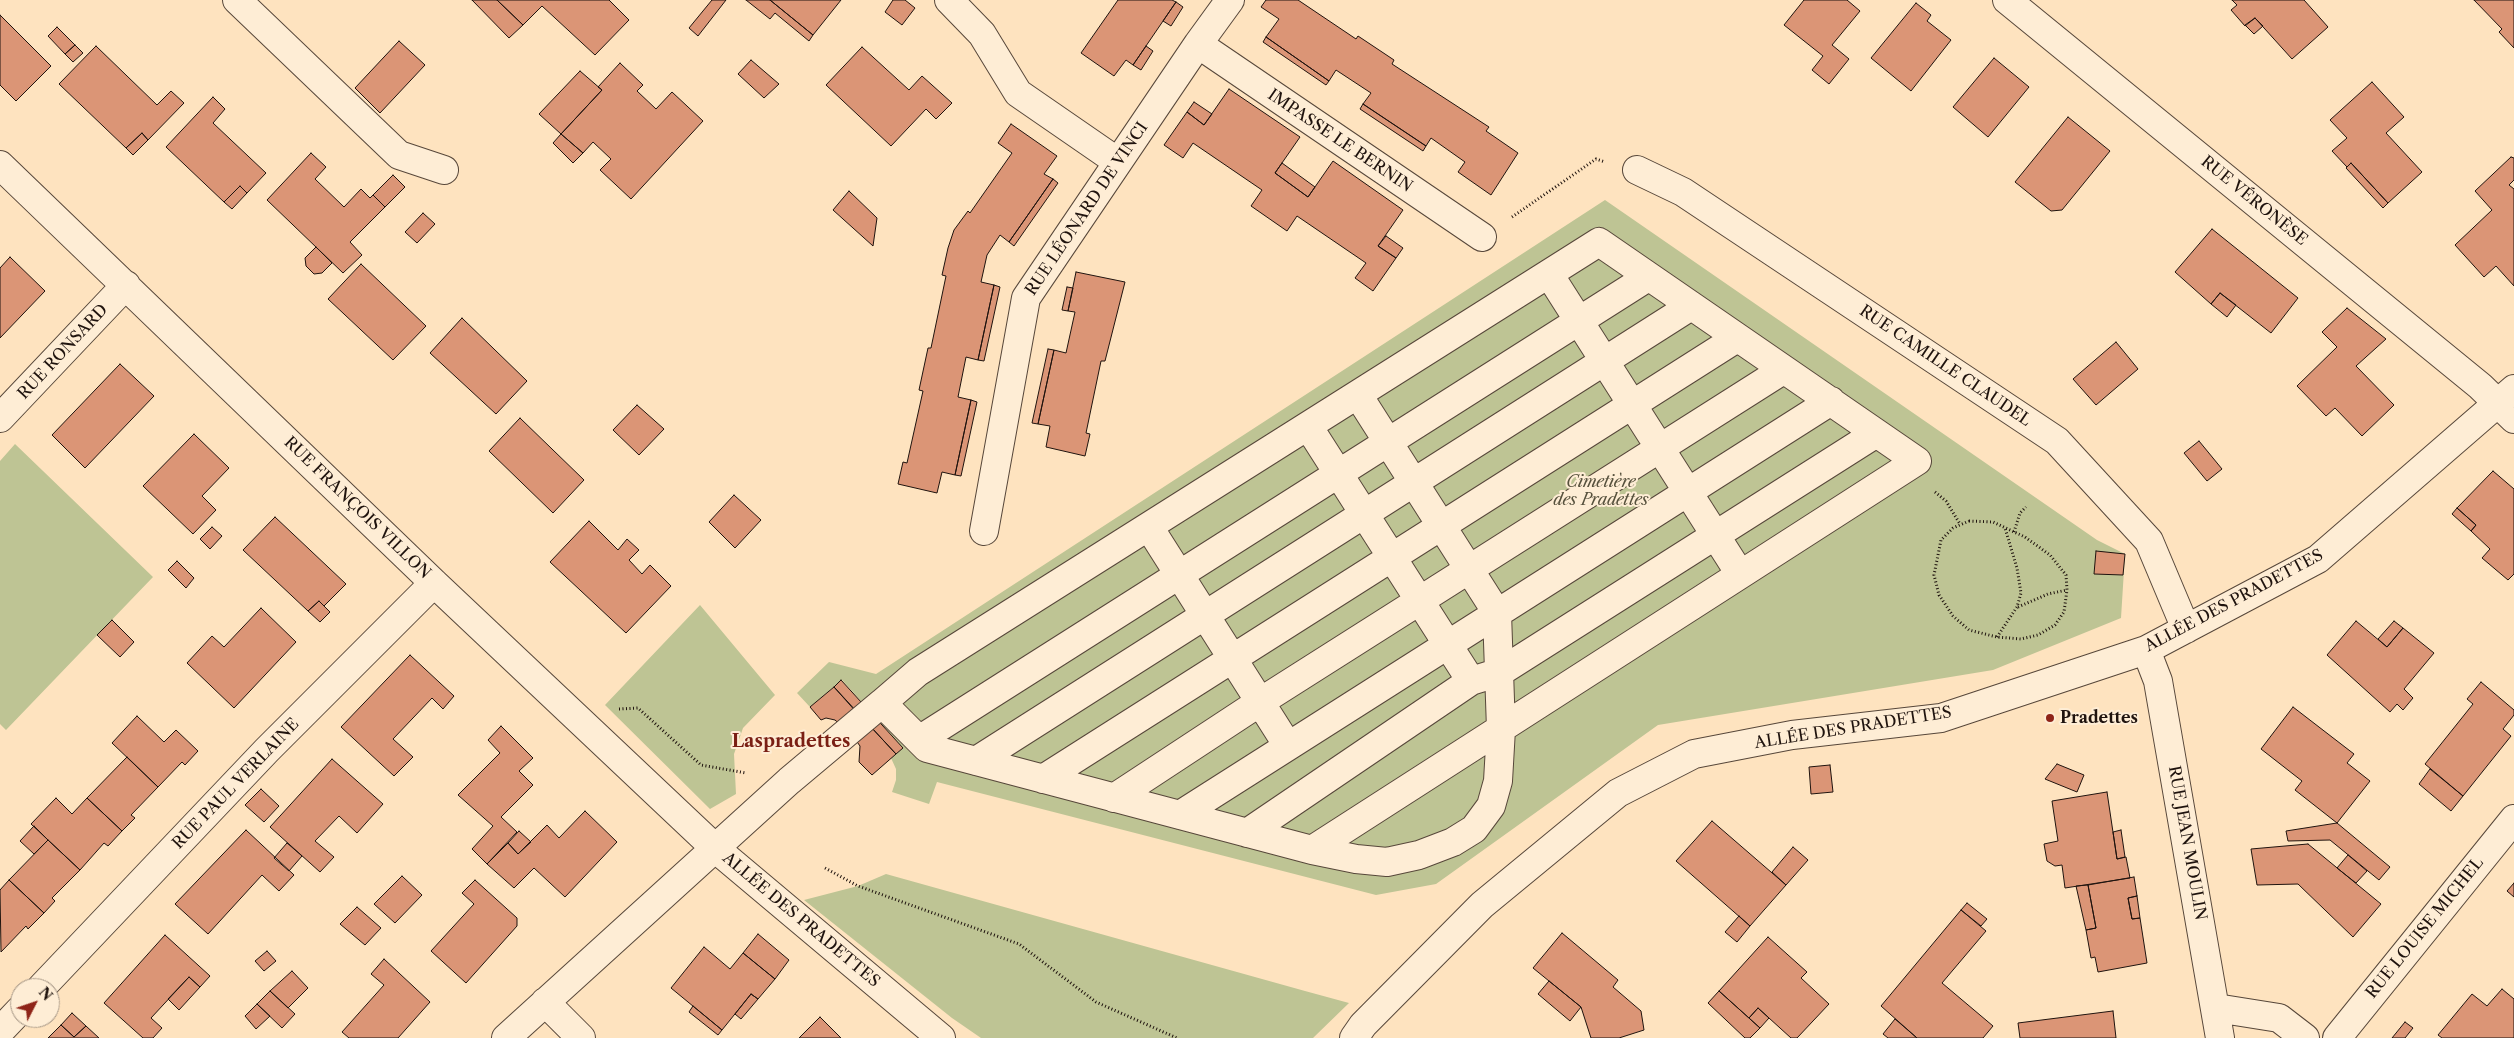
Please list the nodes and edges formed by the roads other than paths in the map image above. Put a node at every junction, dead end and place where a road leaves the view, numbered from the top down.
1 (237, 0) edge
2 (949, 0) edge
3 (1230, 0) edge
4 (2008, 0) edge
5 (1198, 44) junction
6 (1118, 162) junction
7 (0, 165) edge
8 (444, 170) dead end
9 (1637, 170) road end
10 (1482, 238) road end
11 (1549, 274) junction
12 (1648, 277) junction
13 (126, 285) junction
14 (1691, 306) junction
15 (1579, 321) junction
16 (1738, 338) junction
17 (1605, 361) junction
18 (1783, 370) junction
19 (1358, 395) junction
20 (1831, 401) junction
21 (2509, 404) edge
22 (1632, 405) junction
23 (0, 418) edge
24 (1308, 426) junction
25 (1875, 434) junction
26 (1389, 442) junction
27 (1660, 448) junction
28 (1338, 474) junction
29 (1414, 482) junction
30 (1688, 492) junction
31 (1364, 514) junction
32 (1442, 526) junction
33 (1149, 527) junction
34 (984, 531) dead end
35 (1715, 535) junction
36 (1392, 558) junction
37 (1469, 569) junction
38 (1740, 574) junction
39 (1180, 575) junction
40 (434, 583) junction
41 (1419, 602) junction
42 (1498, 613) junction
43 (1205, 615) junction
44 (2186, 629) junction
45 (1447, 645) junction
46 (2146, 650) junction
47 (1233, 659) junction
48 (1500, 672) junction
49 (1471, 681) junction
50 (1260, 702) junction
51 (882, 703) junction
52 (1501, 729) junction
53 (919, 740) junction
54 (1288, 746) junction
55 (976, 761) junction
56 (1043, 779) junction
57 (1114, 798) junction
58 (1180, 815) junction
59 (2514, 819) edge
60 (1247, 833) junction
61 (716, 849) junction
62 (1312, 850) junction
63 (50, 978) edge
64 (545, 1002) junction
65 (2216, 1008) junction
66 (10, 1020) edge
67 (0, 1031) edge
68 (1354, 1034) edge
69 (940, 1036) edge
70 (506, 1038) edge
71 (581, 1038) edge
72 (2220, 1038) edge
73 (2305, 1038) edge
74 (2337, 1038) edge

1 - 8 street
2 - 6 street
3 - 5 street, RUE LÉONARD DE VINCI
4 - 21 street, RUE VÉRONÈSE
5 - 6 street, RUE LÉONARD DE VINCI
5 - 10 street, IMPASSE LE BERNIN
6 - 34 street, RUE LÉONARD DE VINCI
7 - 13 street, RUE FRANÇOIS VILLON
9 - 44 street, RUE CAMILLE CLAUDEL
11 - 12 street
11 - 15 street
11 - 19 street
12 - 14 street
12 - 15 street
13 - 23 street, RUE RONSARD
13 - 40 street, RUE FRANÇOIS VILLON
14 - 16 street
14 - 17 street
15 - 17 street
15 - 26 street
16 - 18 street
16 - 22 street
17 - 22 street
17 - 29 street
18 - 20 street
18 - 27 street
19 - 24 street
19 - 26 street
20 - 25 street
20 - 30 street
21 - 44 street, ALLÉE DES PRADETTES
22 - 27 street
22 - 32 street
24 - 28 street
24 - 33 street
25 - 35 street
25 - 38 street
26 - 28 street
26 - 29 street
27 - 30 street
27 - 37 street
28 - 31 street
28 - 39 street
29 - 31 street
29 - 32 street
30 - 35 street
30 - 42 street
31 - 36 street
31 - 43 street
32 - 36 street
32 - 37 street
33 - 39 street
33 - 51 street
35 - 38 street
35 - 48 street
36 - 41 street
36 - 47 street
37 - 41 street
37 - 42 street
38 - 52 street
39 - 43 street
39 - 53 street
40 - 61 street, RUE FRANÇOIS VILLON
40 - 63 street, RUE PAUL VERLAINE
41 - 45 street
41 - 50 street
42 - 45 street
42 - 48 street
43 - 47 street
43 - 55 street
44 - 46 street, ALLÉE DES PRADETTES
45 - 49 street
45 - 54 street
46 - 65 street, RUE JEAN MOULIN
46 - 68 street, ALLÉE DES PRADETTES
47 - 50 street
47 - 56 street
48 - 49 street
48 - 52 street
49 - 60 street
50 - 54 street
50 - 57 street
51 - 53 street
51 - 61 street
52 - 62 street
52 - 62 street
53 - 55 street
54 - 58 street
55 - 56 street
56 - 57 street
57 - 58 street
58 - 60 street
59 - 74 street, RUE LOUISE MICHEL
60 - 62 street
61 - 64 street, ALLÉE DES PRADETTES
61 - 69 street, ALLÉE DES PRADETTES
64 - 70 street, ALLÉE DES PRADETTES
64 - 71 street
65 - 72 street, RUE JEAN MOULIN
65 - 73 street
66 - 67 street

